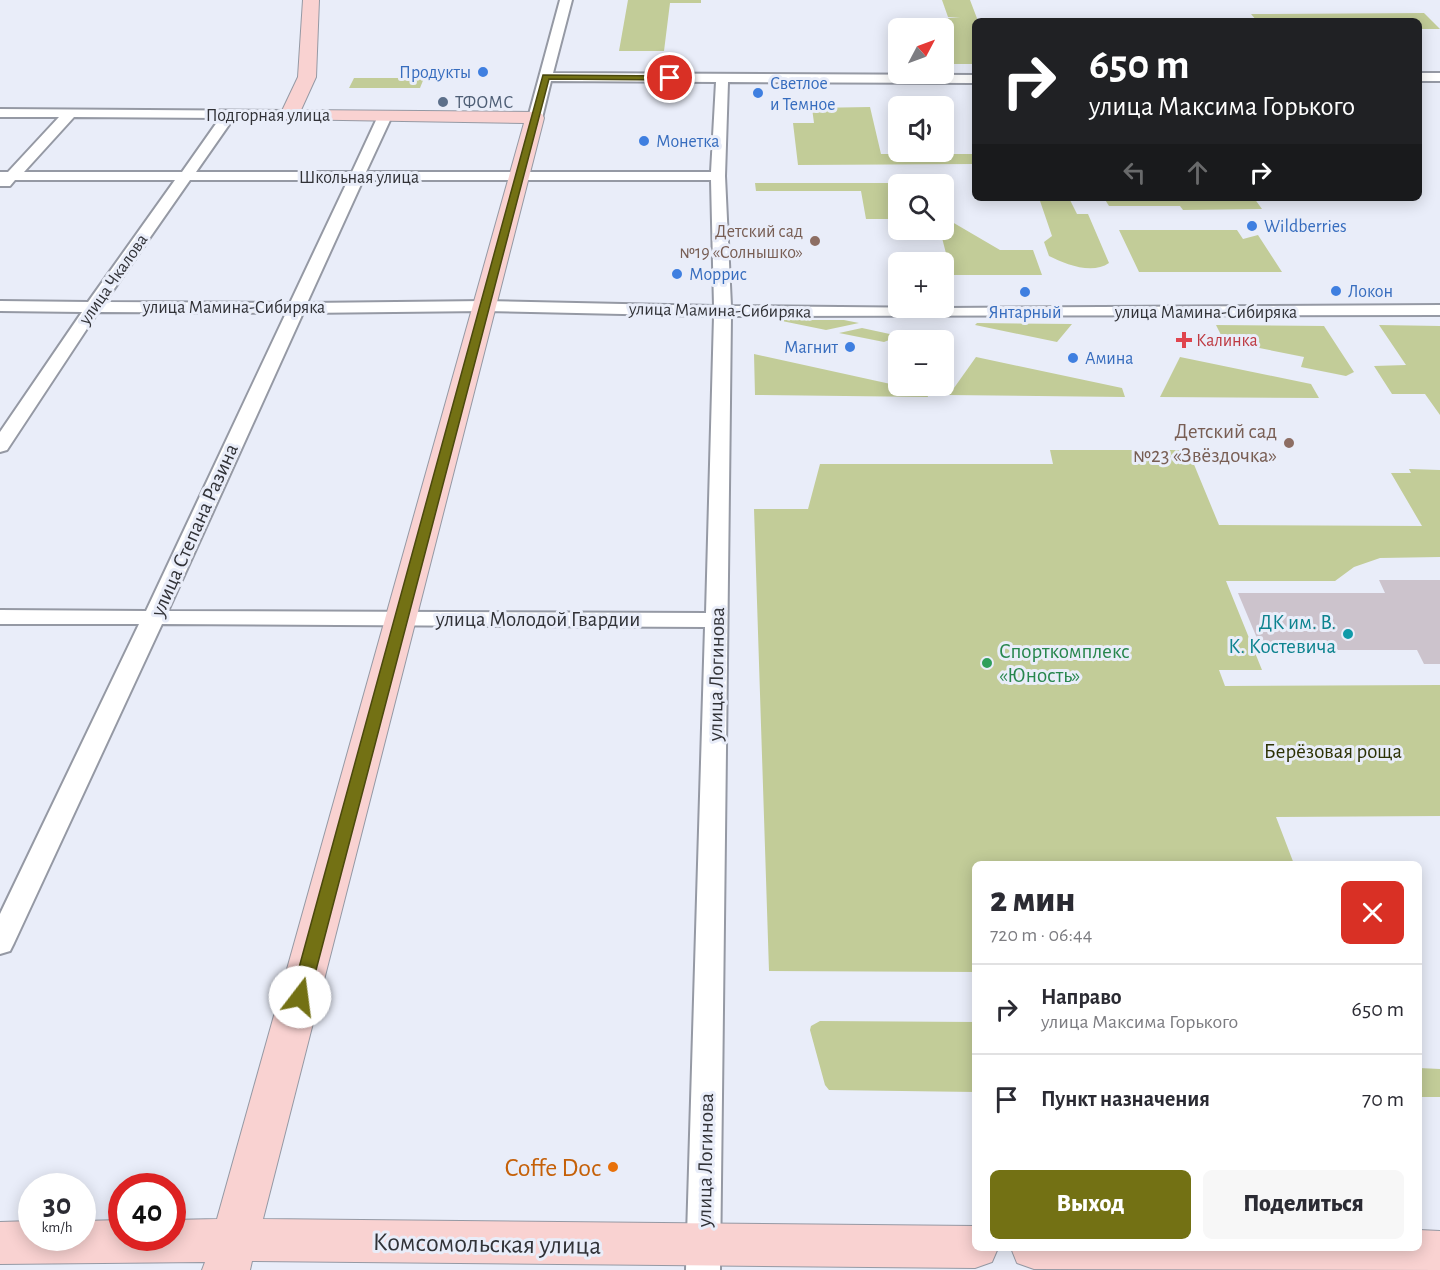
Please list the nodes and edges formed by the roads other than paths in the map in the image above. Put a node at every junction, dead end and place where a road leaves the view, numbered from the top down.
1 (311, 0) edge
2 (566, 0) edge
3 (546, 77) junction
4 (1422, 77) edge
5 (1440, 77) edge
6 (722, 78) junction
7 (972, 79) edge
8 (0, 113) edge
9 (70, 114) junction
10 (229, 115) junction
11 (289, 115) junction
12 (385, 116) junction
13 (535, 118) junction
14 (5, 176) edge
15 (518, 176) junction
16 (718, 176) junction
17 (185, 177) junction
18 (355, 177) junction
19 (0, 189) edge
20 (0, 306) edge
21 (485, 306) junction
22 (93, 307) junction
23 (295, 308) junction
24 (1440, 310) edge
25 (723, 311) junction
26 (0, 446) edge
27 (0, 617) edge
28 (401, 617) junction
29 (153, 619) junction
30 (717, 620) junction
31 (0, 943) edge
32 (0, 1243) edge
33 (972, 1247) edge
34 (1102, 1251) edge
35 (1440, 1252) edge
36 (230, 1255) edge
37 (703, 1258) edge
38 (1327, 1261) edge

1 - 11 street
2 - 3 street
3 - 6 street
3 - 13 street
4 - 5 street
6 - 7 street
6 - 16 street, улица Логинова
8 - 9 street, Подгорная улица
9 - 10 street, Подгорная улица
9 - 14 street
10 - 11 street, Подгорная улица
10 - 17 street, улица Чкалова
11 - 12 street, Подгорная улица
12 - 13 street, Подгорная улица
12 - 18 street, улица Степана Разина
13 - 15 street
14 - 17 street, Школьная улица
14 - 19 street
15 - 16 street, Школьная улица
15 - 18 street, Школьная улица
15 - 21 street
16 - 25 street, улица Логинова
17 - 18 street, Школьная улица
17 - 22 street, улица Чкалова
18 - 23 street, улица Степана Разина
20 - 22 street, улица Мамина-Сибиряка
21 - 23 street, улица Мамина-Сибиряка
21 - 25 street, улица Мамина-Сибиряка
21 - 28 street
22 - 23 street, улица Мамина-Сибиряка
22 - 26 street, улица Чкалова
23 - 29 street, улица Степана Разина
24 - 25 street, улица Мамина-Сибиряка
25 - 30 street, улица Логинова
27 - 29 street, улица Молодой Гвардии
28 - 29 street, улица Молодой Гвардии
28 - 30 street, улица Молодой Гвардии
28 - 36 street
29 - 31 street, улица Степана Разина
30 - 37 street, улица Логинова
32 - 36 street, Комсомольская улица
33 - 37 street, Комсомольская улица
34 - 38 street
35 - 38 street
36 - 37 street, Комсомольская улица

